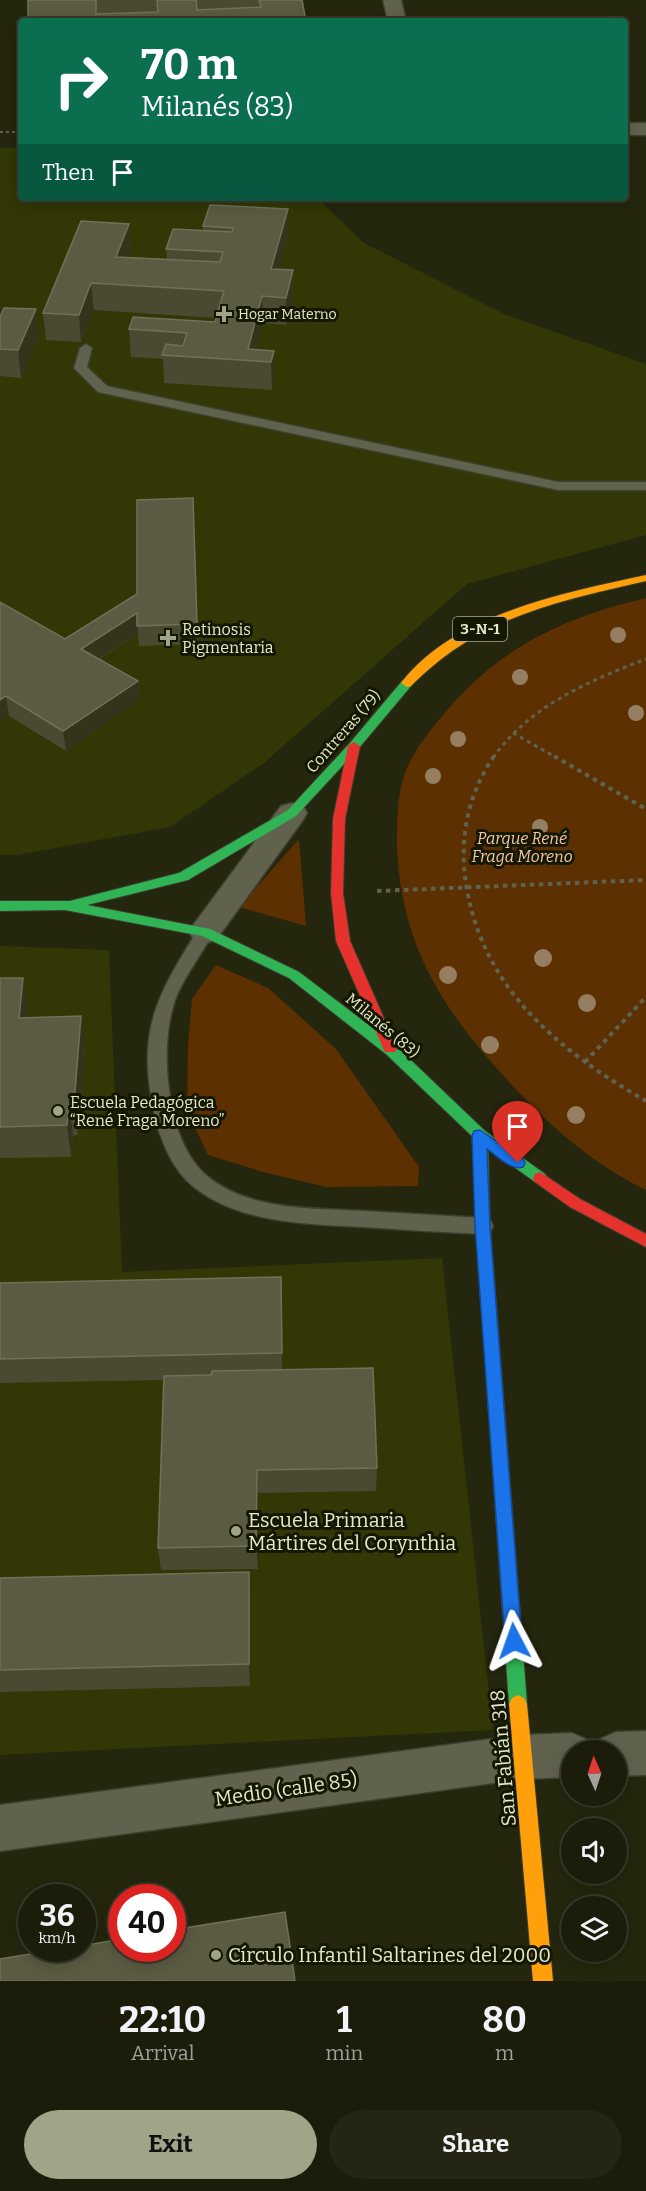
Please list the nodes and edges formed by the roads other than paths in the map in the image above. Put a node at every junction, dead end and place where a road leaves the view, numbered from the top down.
1 (392, 0) edge
2 (397, 18) edge
3 (628, 129) edge
4 (646, 129) edge
5 (86, 348) dead end
6 (646, 486) edge
7 (646, 578) edge
8 (354, 746) junction
9 (292, 813) junction
10 (65, 905) junction
11 (0, 906) edge
12 (205, 932) junction
13 (391, 1050) junction
14 (480, 1136) junction
15 (483, 1226) junction
16 (646, 1241) edge
17 (646, 1753) edge
18 (627, 1754) edge
19 (561, 1755) edge
20 (522, 1757) junction
21 (0, 1828) edge
22 (543, 1981) edge

1 - 2 street
3 - 4 street
5 - 6 lane
7 - 8 main road, Contreras (79) / 3-N-1
8 - 9 main road, Contreras (79) / 3-N-1
8 - 13 main road
9 - 10 main road, Contreras (79) / 3-N-1
9 - 12 street
10 - 11 main road, 3-N-1
10 - 12 main road, Milanés (83) / 3-N-1
12 - 13 main road, Milanés (83) / 3-N-1
12 - 15 lane
13 - 14 main road, Milanés (83) / 3-N-1
14 - 15 main road, San Fabián 318
14 - 16 main road, Milanés (83) / 3-N-1
15 - 20 main road, San Fabián 318
17 - 18 street
19 - 20 street, Medio (calle 85)
20 - 21 street, Medio (calle 85)
20 - 22 main road, San Fabián 318

